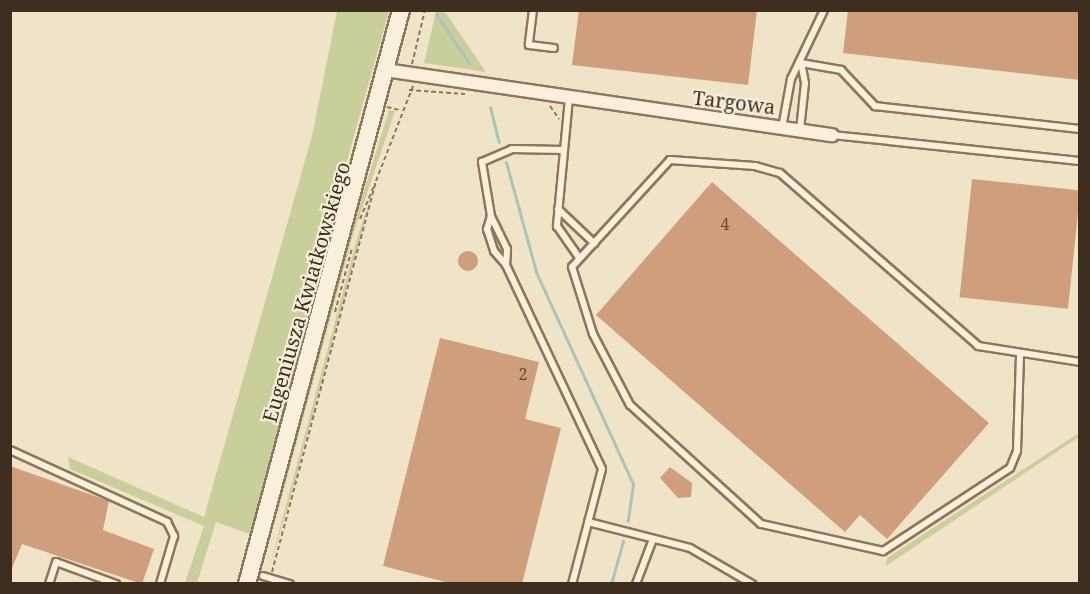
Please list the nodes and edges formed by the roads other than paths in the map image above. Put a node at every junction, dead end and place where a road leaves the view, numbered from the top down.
1 (401, 10) edge
2 (533, 10) edge
3 (824, 10) edge
4 (554, 48) dead end
5 (801, 63) junction
6 (385, 70) junction
7 (569, 98) junction
8 (782, 128) junction
9 (1080, 129) edge
10 (800, 131) junction
11 (832, 135) joint
12 (563, 150) junction
13 (1080, 161) edge
14 (558, 209) junction
15 (491, 216) junction
16 (594, 243) junction
17 (579, 258) junction
18 (506, 265) junction
19 (1020, 355) junction
20 (1080, 362) edge
21 (10, 450) edge
22 (588, 522) junction
23 (652, 539) junction
24 (263, 576) dead end
25 (49, 584) edge
26 (116, 584) edge
27 (160, 584) edge
28 (247, 584) edge
29 (290, 584) edge
30 (572, 584) edge
31 (636, 584) edge
32 (752, 584) edge

1 - 6 main road, Eugeniusza Kwiatkowskiego
2 - 4 lane
3 - 5 lane
5 - 8 lane
5 - 9 lane
5 - 10 lane
6 - 7 street, Targowa
6 - 28 main road, Eugeniusza Kwiatkowskiego
7 - 8 street, Targowa
7 - 12 lane
8 - 10 street, Targowa
10 - 11 street, Targowa
11 - 13 lane, Targowa
12 - 14 lane
12 - 15 lane
14 - 16 lane
14 - 17 lane
15 - 18 lane
15 - 18 lane
16 - 17 lane
16 - 19 lane
17 - 19 lane
18 - 22 lane
19 - 20 lane
21 - 27 lane
22 - 23 lane
22 - 30 lane
23 - 31 lane
23 - 32 lane
24 - 29 lane
25 - 26 lane

